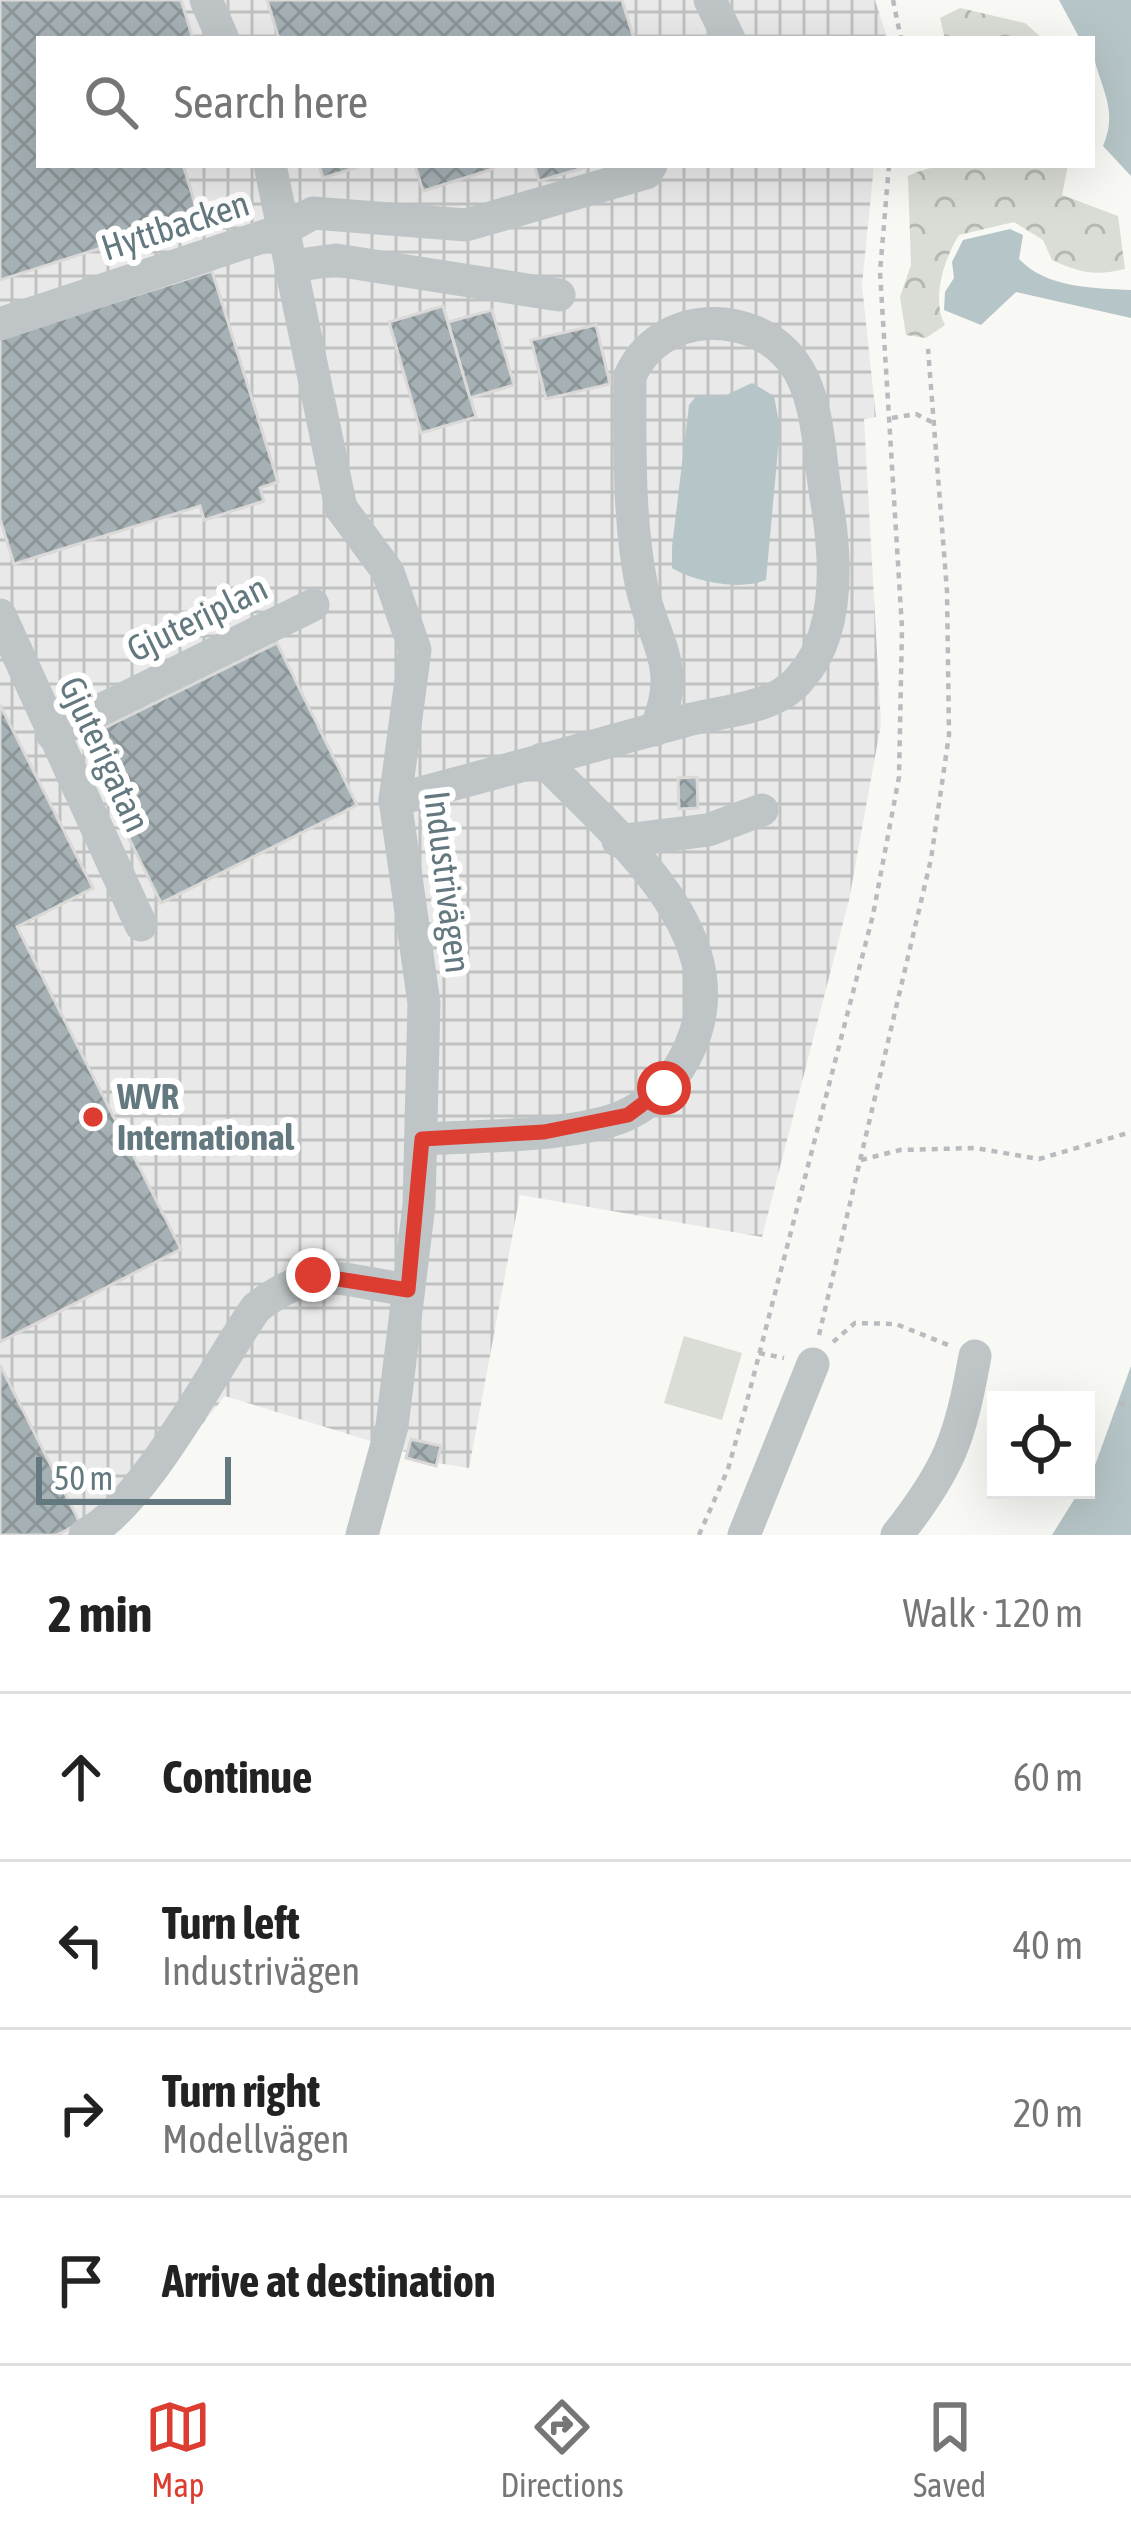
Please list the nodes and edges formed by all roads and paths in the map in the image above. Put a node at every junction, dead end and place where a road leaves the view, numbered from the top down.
1 (206, 0) edge
2 (221, 0) edge
3 (710, 0) edge
4 (893, 0) edge
5 (222, 36) edge
6 (232, 36) edge
7 (728, 36) edge
8 (900, 36) edge
9 (271, 168) edge
10 (649, 168) edge
11 (889, 168) edge
12 (284, 230) junction
13 (291, 266) junction
14 (559, 295) dead end
15 (0, 324) edge
16 (928, 349) dead end
17 (892, 418) junction
18 (934, 423) junction
19 (313, 604) dead end
20 (0, 615) edge
21 (656, 730) junction
22 (52, 734) junction
23 (542, 759) junction
24 (395, 800) junction
25 (762, 810) dead end
26 (618, 841) junction
27 (141, 926) dead end
28 (1131, 1132) edge
29 (422, 1139) junction
30 (861, 1160) junction
31 (408, 1290) junction
32 (975, 1356) joint
33 (813, 1364) junction
34 (1119, 1403) dead end
35 (1131, 1406) edge
36 (85, 1535) edge
37 (360, 1535) edge
38 (699, 1535) edge
39 (744, 1535) edge
40 (898, 1535) edge

1 - 5 street
2 - 6 street
3 - 7 street
4 - 8 path
9 - 12 street, Industrivägen
10 - 12 street, Hyttbacken
11 - 17 path
12 - 13 street, Industrivägen
12 - 15 street, Hyttbacken
13 - 14 street
13 - 24 street, Industrivägen
16 - 18 path
17 - 18 path
17 - 38 path
18 - 30 path
19 - 22 street, Gjuteriplan
20 - 22 street, Gjuterigatan
21 - 21 street
21 - 23 street
22 - 27 street, Gjuterigatan
23 - 24 street
23 - 26 street
24 - 29 street, Industrivägen
25 - 26 street
26 - 29 street
28 - 30 path
29 - 31 street, Industrivägen
30 - 33 path
31 - 36 street
31 - 37 street, Industrivägen
32 - 33 path
32 - 40 street
33 - 39 street
34 - 35 path

